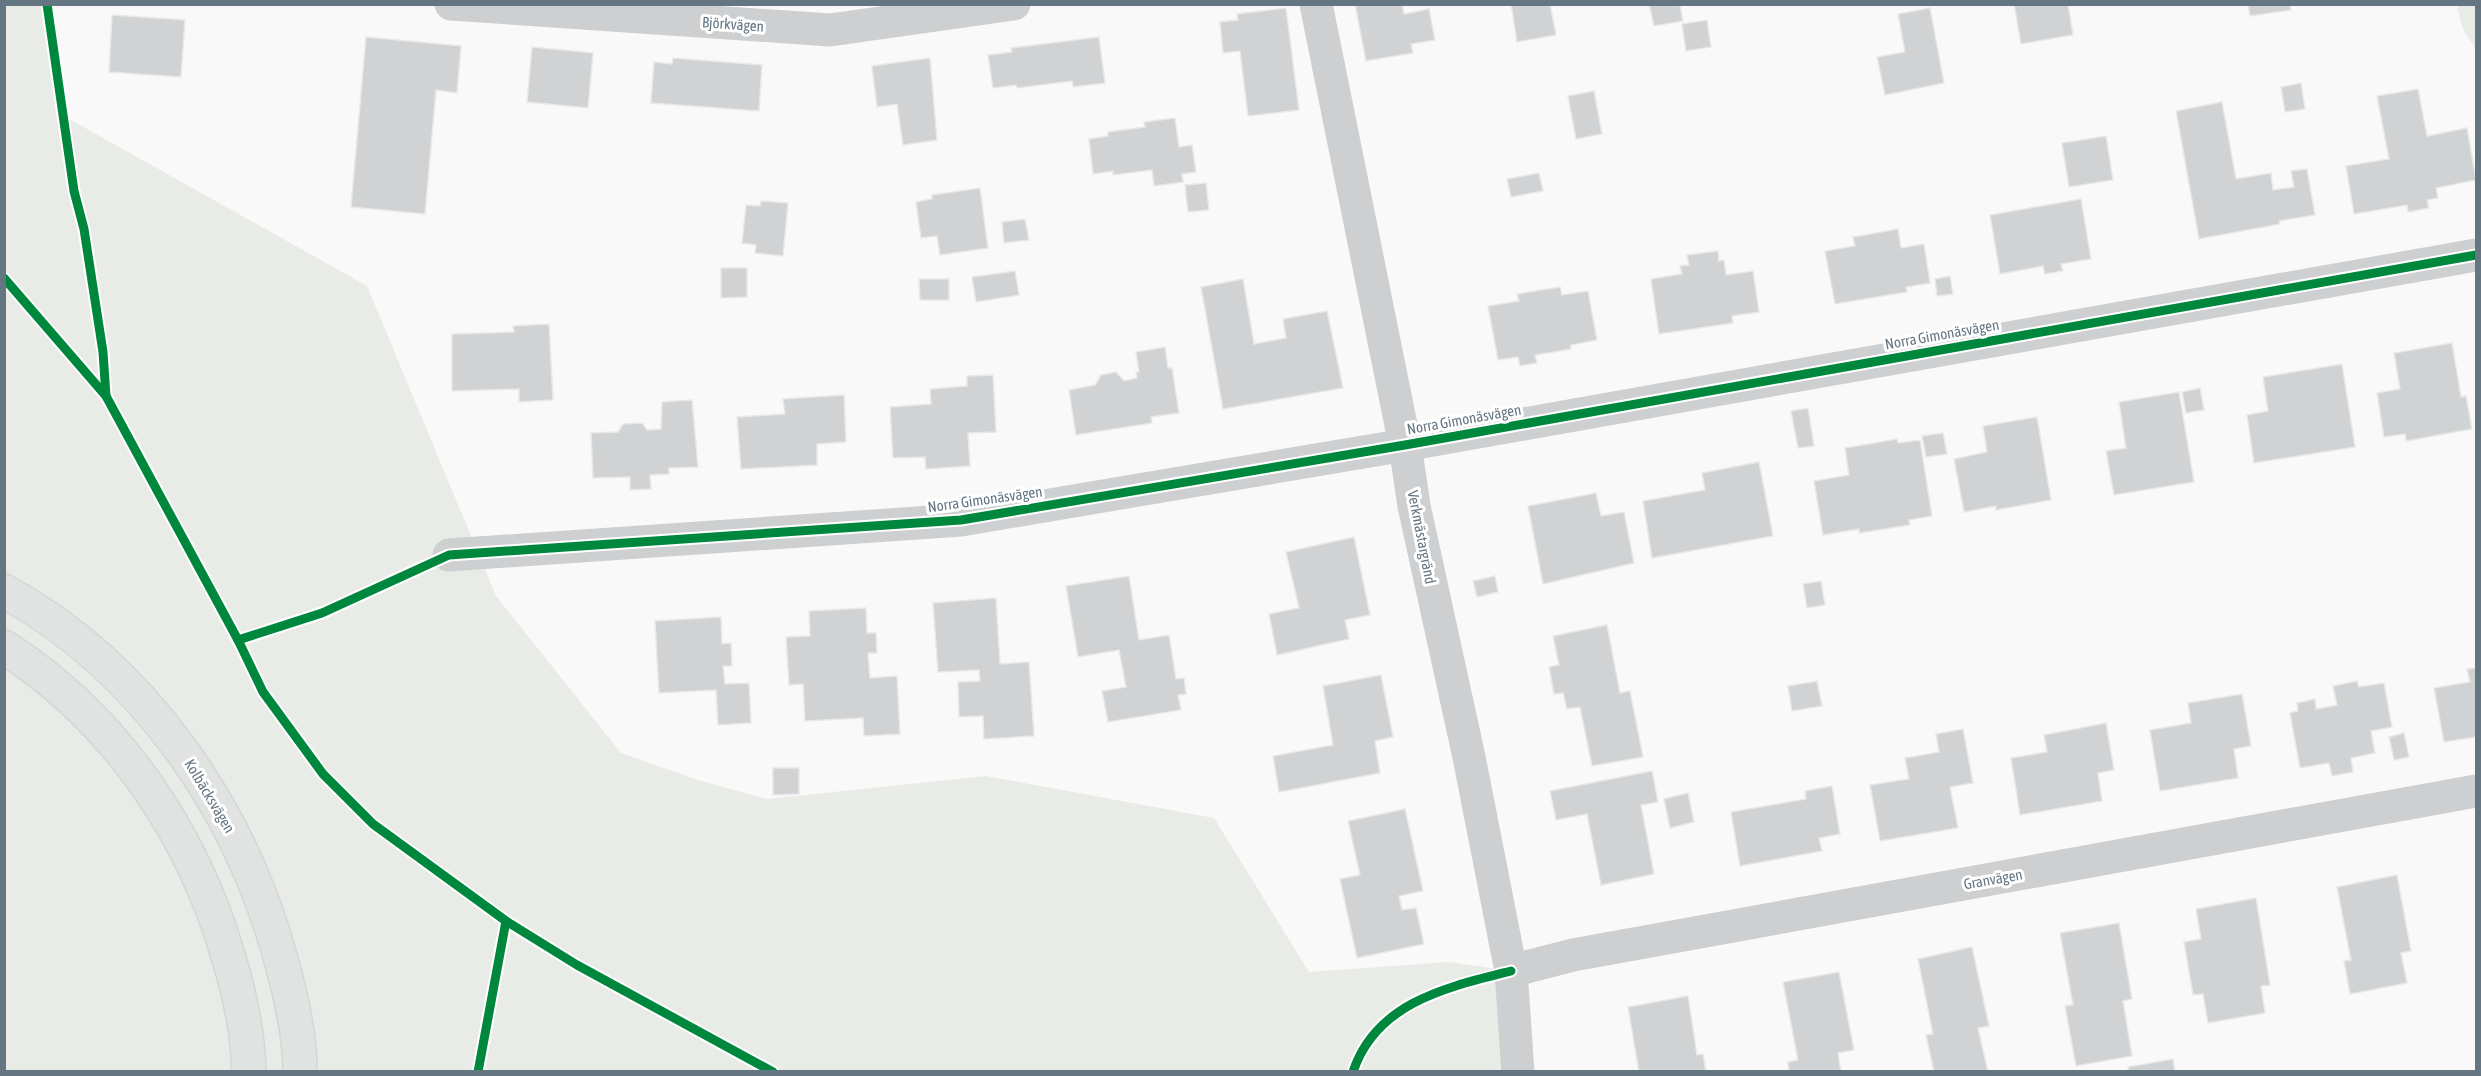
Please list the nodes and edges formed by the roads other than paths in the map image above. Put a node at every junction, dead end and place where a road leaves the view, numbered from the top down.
1 (451, 4) edge
2 (1014, 4) edge
3 (1316, 4) edge
4 (2476, 255) edge
5 (1405, 445) junction
6 (449, 555) dead end
7 (4, 591) edge
8 (4, 647) edge
9 (2476, 790) edge
10 (1511, 971) junction
11 (249, 1071) edge
12 (300, 1071) edge
13 (1518, 1071) edge

1 - 2 street, Björkvägen
3 - 5 street, Verkmästargränd
4 - 5 street, Norra Gimonäsvägen
5 - 6 street, Norra Gimonäsvägen
5 - 10 street, Verkmästargränd
7 - 12 main road, Kolbäcksvägen
8 - 11 main road
9 - 10 street, Granvägen
10 - 13 street, Verkmästargränd

